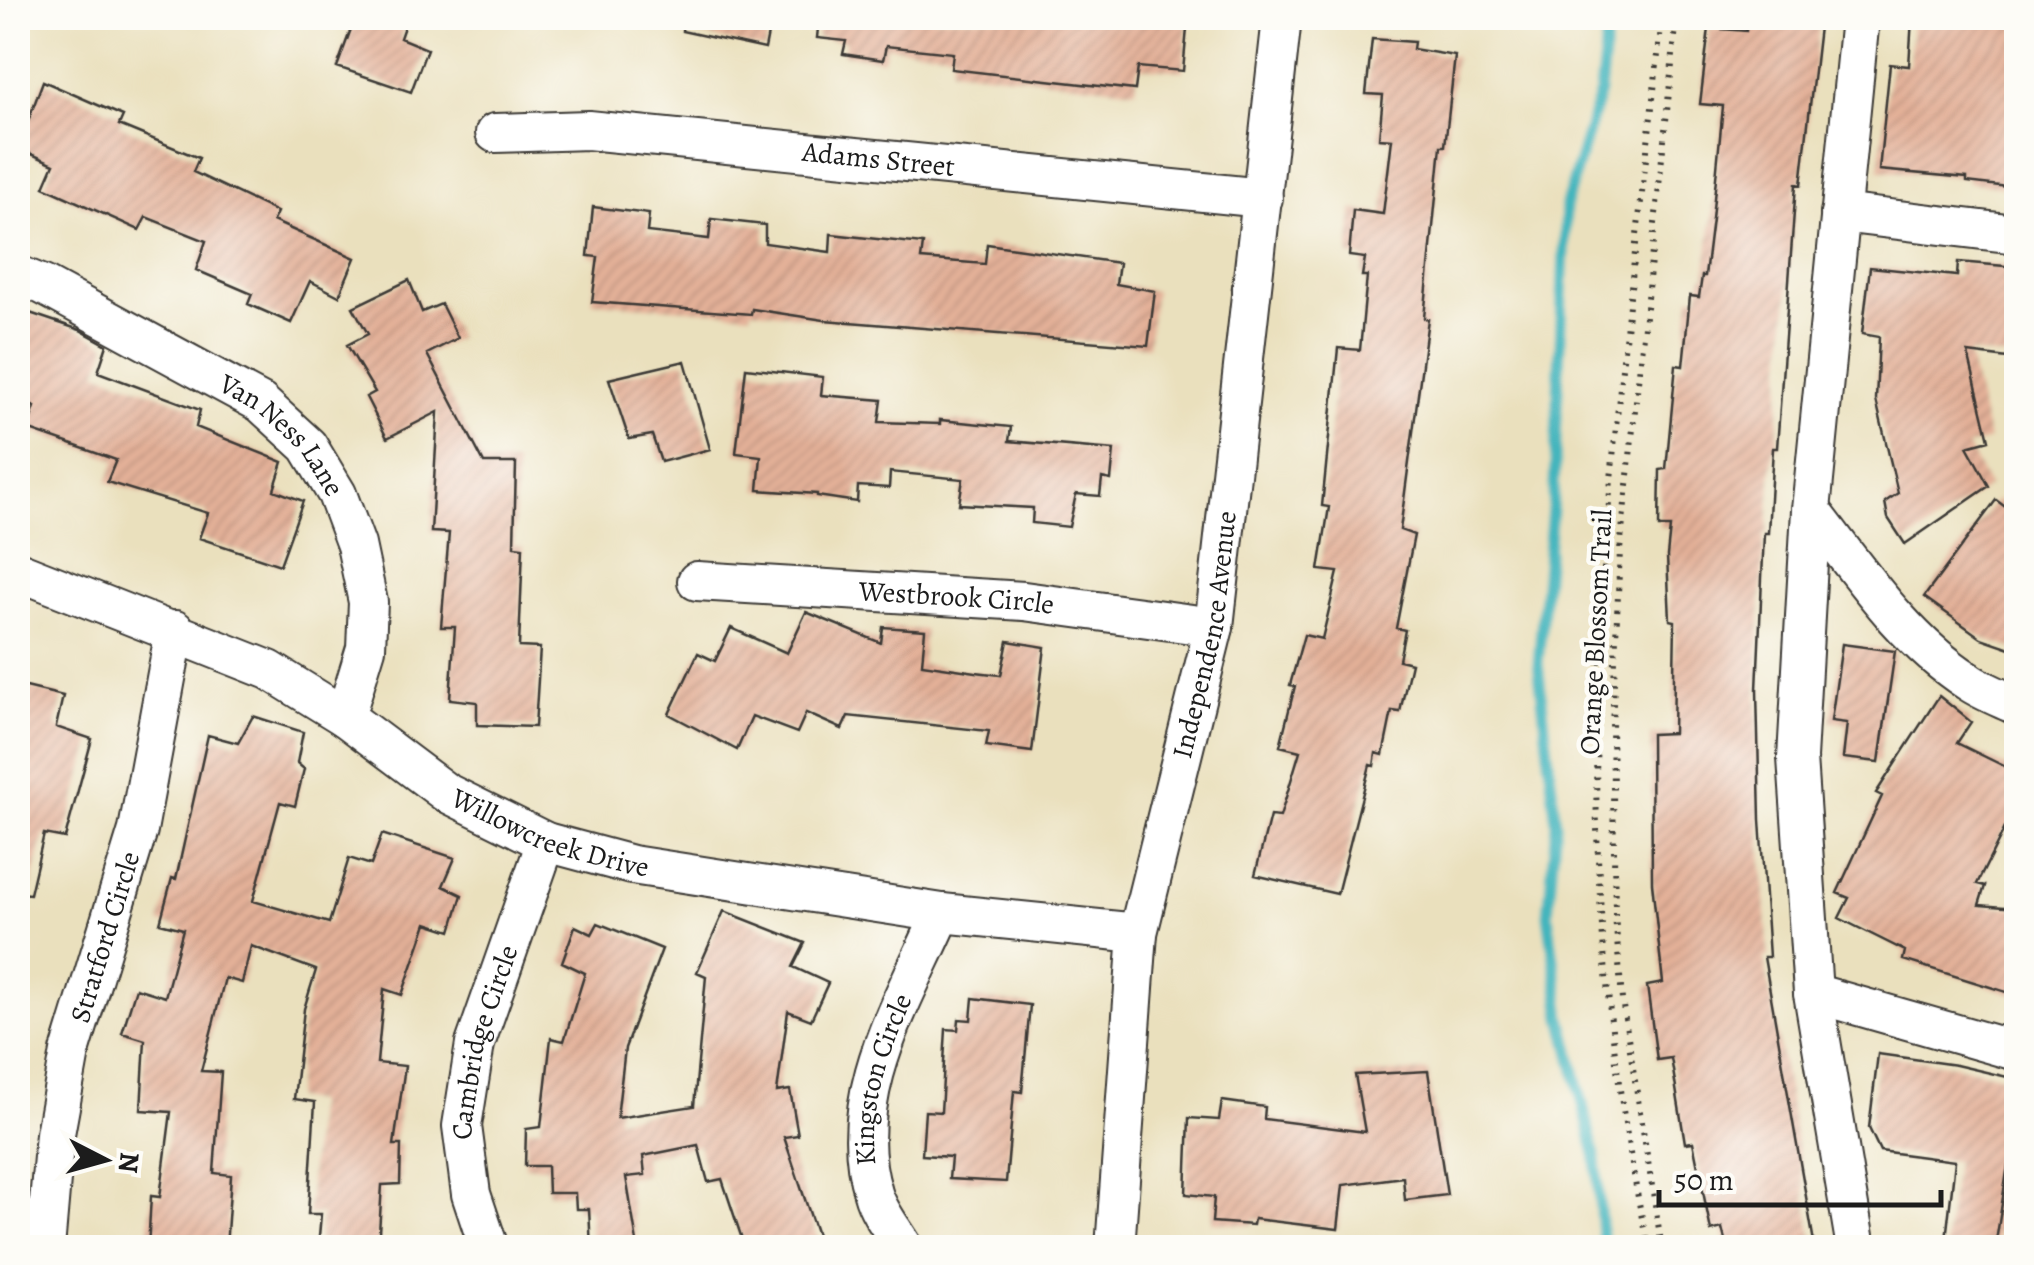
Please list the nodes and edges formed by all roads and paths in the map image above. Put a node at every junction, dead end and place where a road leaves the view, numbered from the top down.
1 (1282, 18) edge
2 (1662, 18) edge
3 (1677, 18) edge
4 (1860, 18) edge
5 (494, 133) dead end
6 (1263, 198) junction
7 (1840, 213) junction
8 (2016, 234) edge
9 (18, 275) edge
10 (1811, 510) junction
11 (18, 570) edge
12 (697, 581) dead end
13 (1214, 627) junction
14 (175, 630) junction
15 (2016, 705) edge
16 (345, 716) junction
17 (546, 842) junction
18 (942, 912) junction
19 (1138, 932) junction
20 (1813, 993) junction
21 (2016, 1051) edge
22 (45, 1248) edge
23 (489, 1248) edge
24 (904, 1248) edge
25 (1116, 1248) edge
26 (1648, 1248) edge
27 (1662, 1248) edge
28 (1856, 1248) edge

1 - 6 street, Independence Avenue
2 - 26 path
3 - 27 path, Orange Blossom Trail
4 - 7 street
5 - 6 street, Adams Street
6 - 13 street, Independence Avenue
7 - 8 street
7 - 10 street
9 - 16 street, Van Ness Lane
10 - 15 street
10 - 20 street
11 - 14 street, Willowcreek Drive
12 - 13 street, Westbrook Circle
13 - 19 street, Independence Avenue
14 - 16 street, Willowcreek Drive
14 - 22 street, Stratford Circle
16 - 17 street, Willowcreek Drive
17 - 18 street, Willowcreek Drive
17 - 23 street, Cambridge Circle
18 - 19 street, Willowcreek Drive
18 - 24 street, Kingston Circle
19 - 25 street, Independence Avenue
20 - 21 street
20 - 28 street

